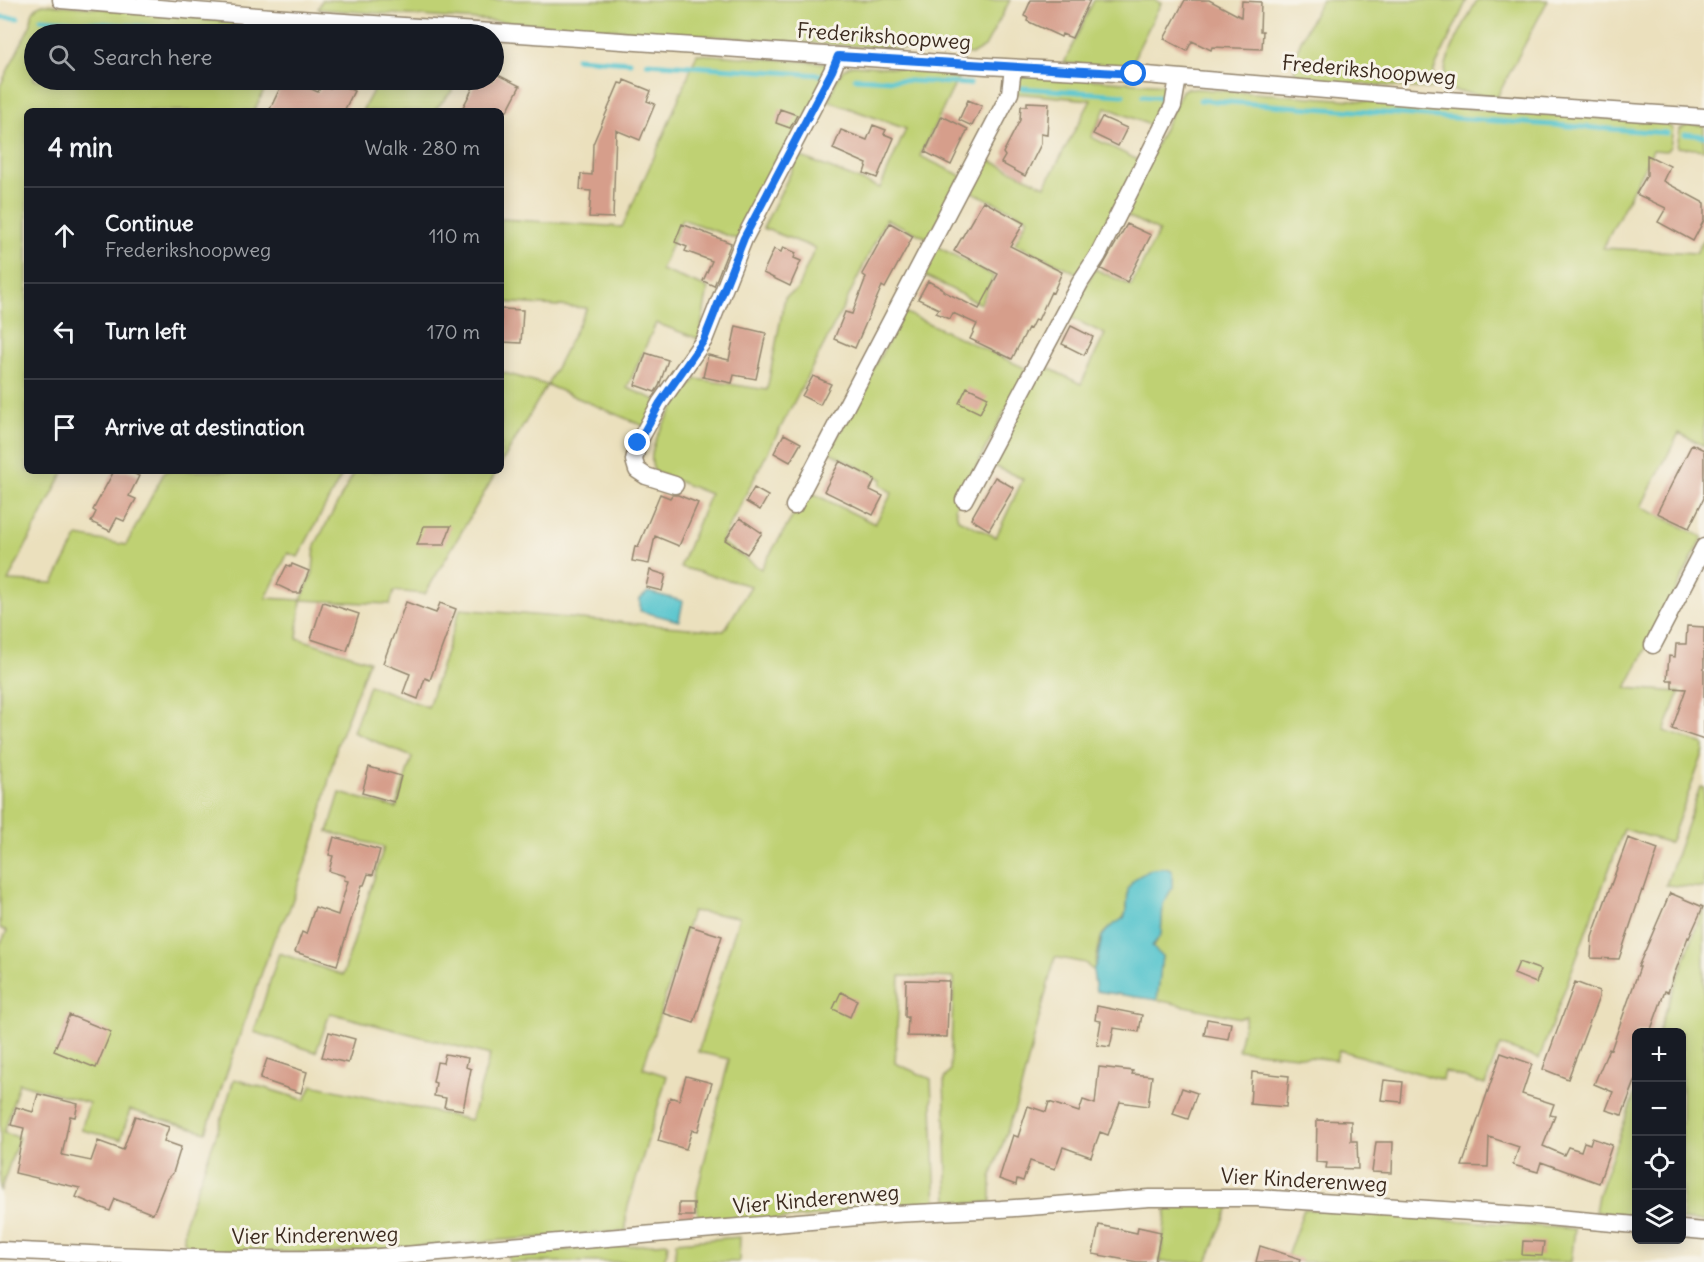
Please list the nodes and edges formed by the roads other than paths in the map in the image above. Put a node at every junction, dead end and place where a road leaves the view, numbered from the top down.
1 (61, 0) edge
2 (373, 24) edge
3 (504, 33) edge
4 (838, 56) junction
5 (1013, 68) junction
6 (1178, 78) junction
7 (1704, 117) edge
8 (675, 485) dead end
9 (964, 500) dead end
10 (794, 506) dead end
11 (1704, 547) edge
12 (1653, 645) dead end
13 (1632, 1225) edge
14 (1686, 1229) edge
15 (1704, 1231) edge
16 (0, 1250) edge

1 - 2 street, Frederikshoopweg
3 - 4 street, Frederikshoopweg
4 - 5 street, Frederikshoopweg
4 - 8 street
5 - 6 street, Frederikshoopweg
5 - 10 street
6 - 7 street, Frederikshoopweg
6 - 9 street
11 - 12 street
13 - 16 street, Vier Kinderenweg
14 - 15 street

